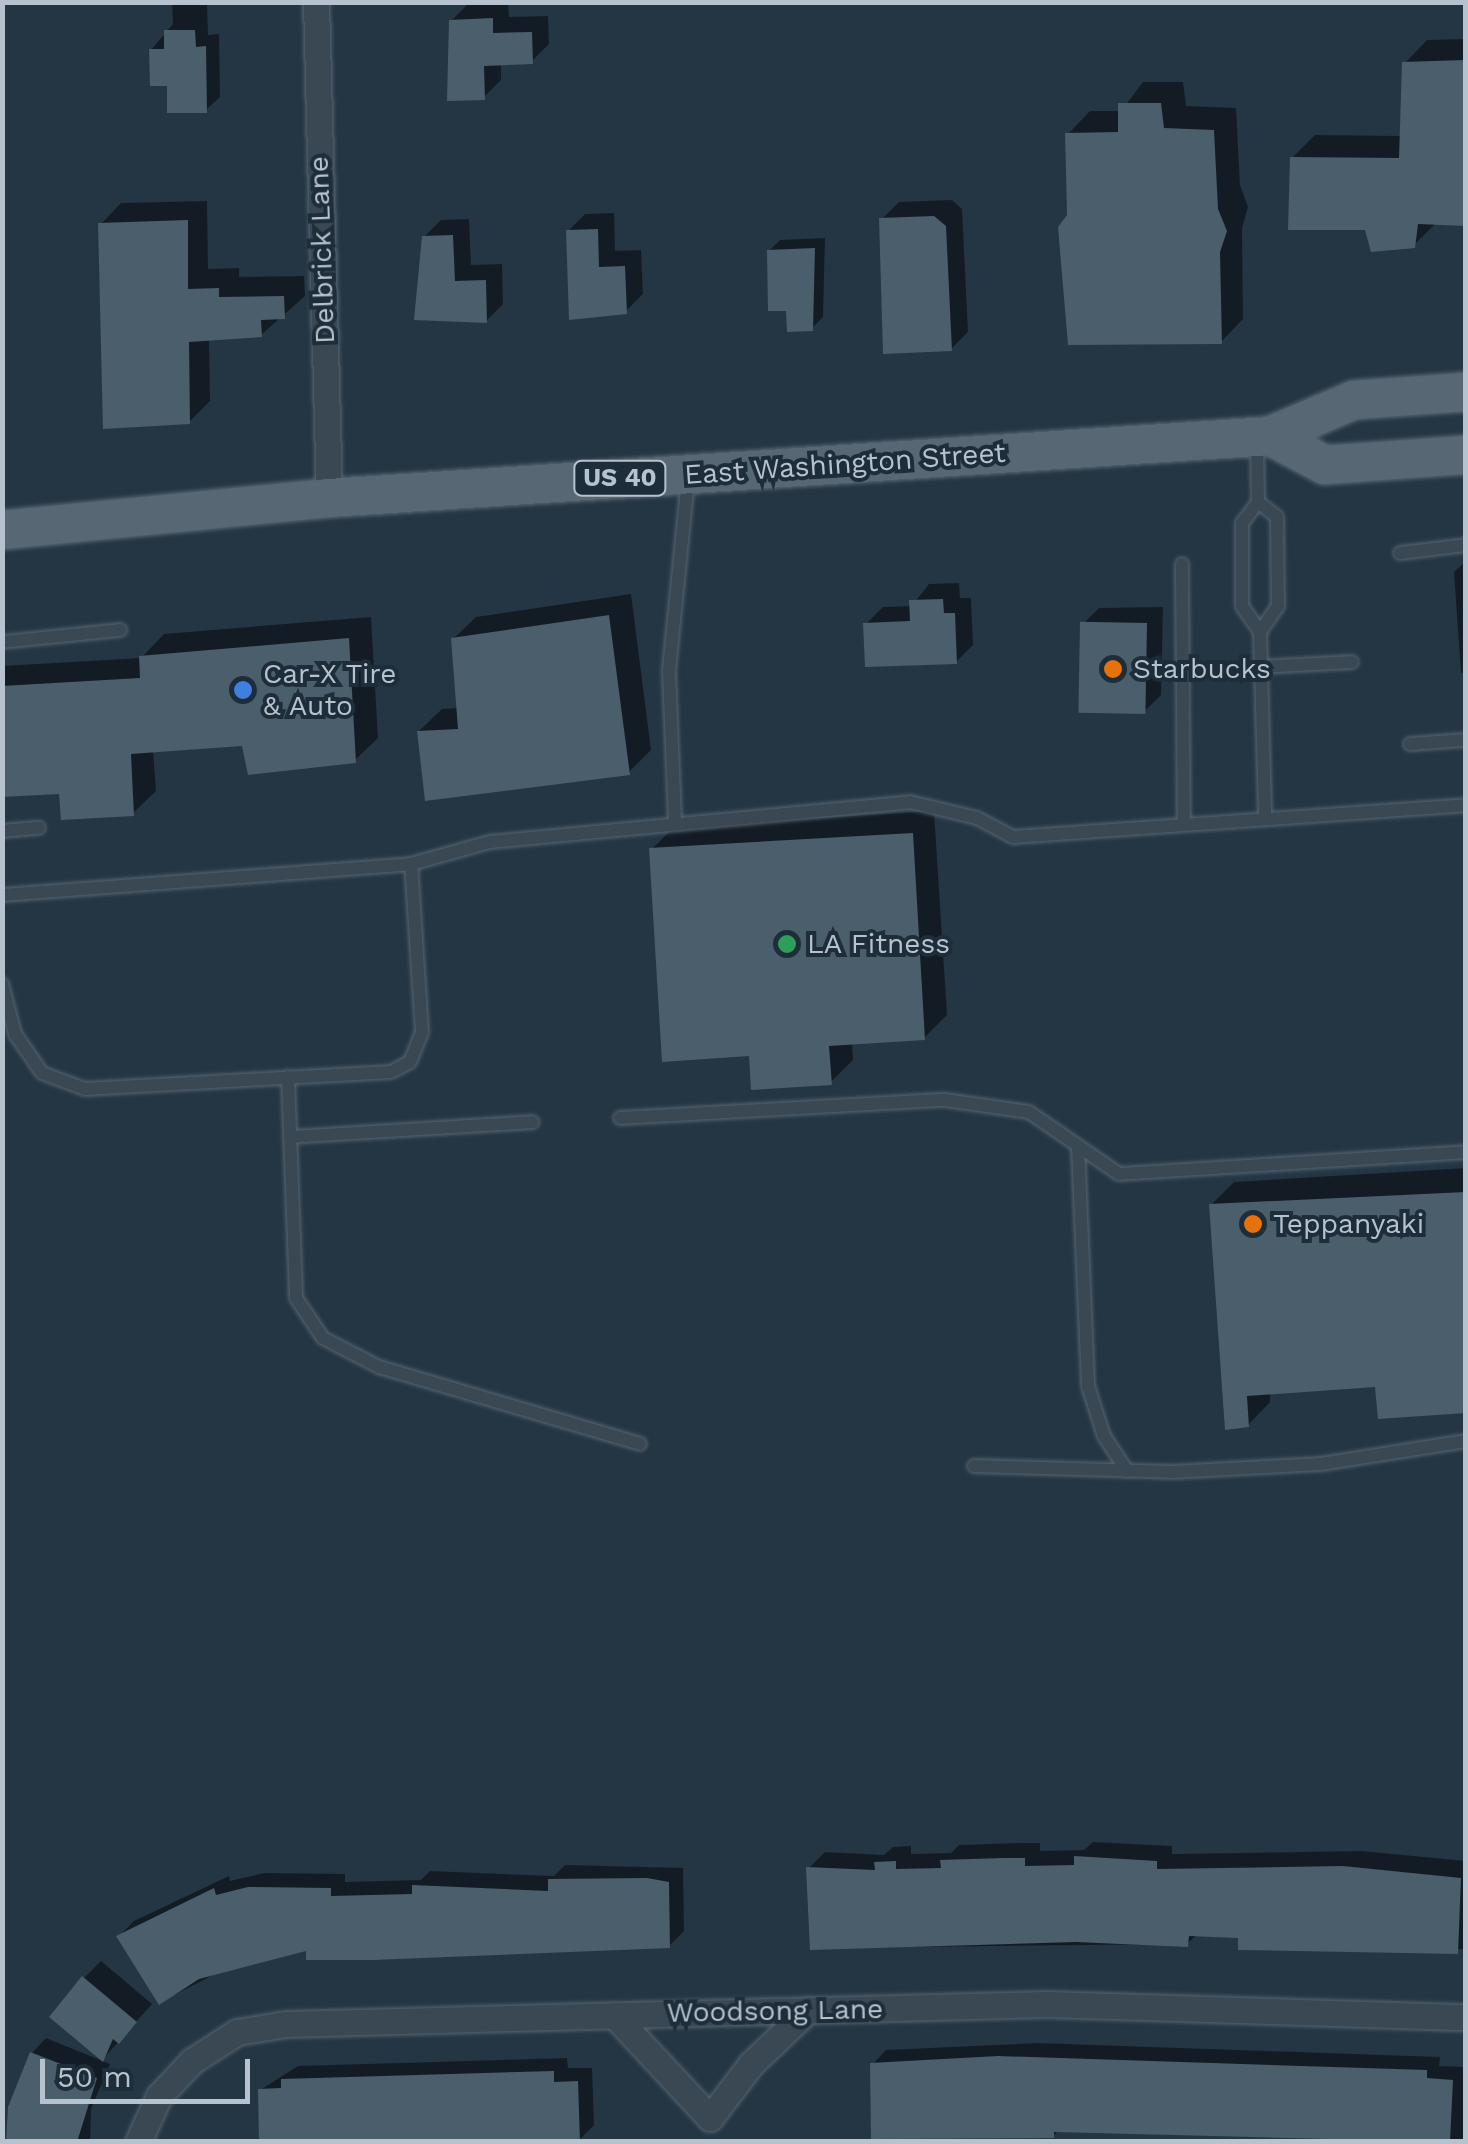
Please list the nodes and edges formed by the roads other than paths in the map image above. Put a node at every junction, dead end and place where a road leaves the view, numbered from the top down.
1 (316, 2) edge
2 (1466, 392) edge
3 (1263, 437) junction
4 (1466, 456) edge
5 (688, 474) junction
6 (329, 498) junction
7 (1258, 502) junction
8 (2, 530) edge
9 (1466, 545) edge
10 (1400, 552) dead end
11 (1182, 564) dead end
12 (120, 630) dead end
13 (1260, 632) junction
14 (2, 642) edge
15 (1352, 662) dead end
16 (1261, 667) junction
17 (1466, 740) edge
18 (1410, 744) dead end
19 (1466, 805) edge
20 (1265, 816) junction
21 (675, 821) junction
22 (1184, 823) junction
23 (40, 828) dead end
24 (2, 831) edge
25 (411, 864) junction
26 (2, 895) edge
27 (2, 984) edge
28 (288, 1078) junction
29 (620, 1118) dead end
30 (533, 1122) dead end
31 (290, 1137) junction
32 (1078, 1146) junction
33 (1466, 1152) edge
34 (1466, 1442) edge
35 (640, 1444) dead end
36 (974, 1466) dead end
37 (1127, 1471) junction
38 (808, 2010) junction
39 (614, 2015) junction
40 (1466, 2017) edge
41 (710, 2130) edge
42 (138, 2142) edge

1 - 6 street, Delbrick Lane
2 - 3 main road, East Washington Street / US 40
3 - 4 main road
3 - 5 main road, East Washington Street / US 40
3 - 7 lane
5 - 6 main road, East Washington Street / US 40
5 - 21 lane
6 - 8 main road, East Washington Street / US 40
7 - 13 lane
7 - 13 lane
9 - 10 lane
11 - 22 lane
12 - 14 lane
13 - 16 lane
15 - 16 lane
16 - 20 lane
17 - 18 lane
19 - 20 lane
20 - 22 lane
21 - 22 lane
21 - 25 lane
23 - 24 lane
25 - 26 lane
25 - 28 lane
27 - 28 lane
28 - 31 lane
29 - 32 lane
30 - 31 lane
31 - 35 lane
32 - 33 lane
32 - 37 lane
34 - 37 lane
36 - 37 lane
38 - 39 street, Woodsong Lane
38 - 40 street, Woodsong Lane
38 - 41 street
39 - 41 street
39 - 42 street, Woodsong Lane

